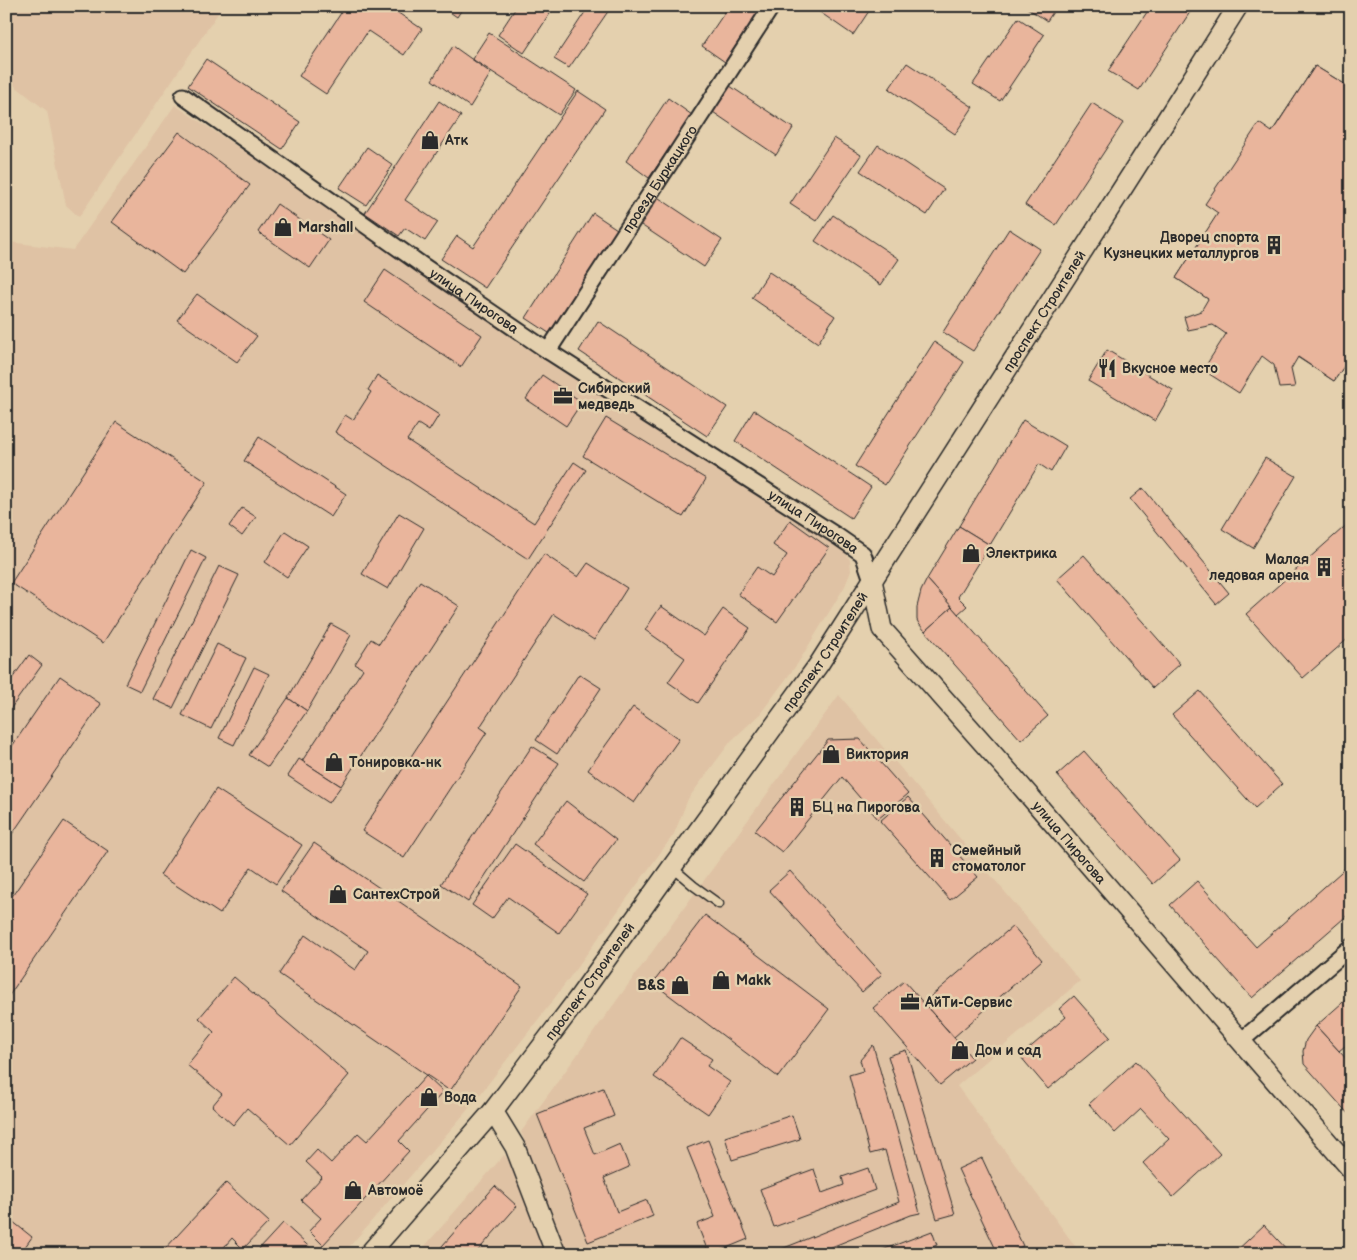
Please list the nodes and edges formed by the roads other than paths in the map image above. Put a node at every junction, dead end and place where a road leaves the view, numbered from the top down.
1 (772, 6) edge
2 (1235, 9) edge
3 (183, 96) dead end
4 (548, 351) junction
5 (872, 580) junction
6 (672, 866) junction
7 (719, 904) dead end
8 (1351, 947) edge
9 (1241, 1041) junction
10 (493, 1111) junction
11 (1351, 1169) edge
12 (369, 1254) edge
13 (556, 1254) edge

1 - 4 street, проезд Буркацкого
2 - 5 street, проспект Строителей
3 - 4 street, улица Пирогова
4 - 5 street, улица Пирогова
5 - 6 street, проспект Строителей
5 - 9 street, улица Пирогова
6 - 7 lane
6 - 10 street, проспект Строителей
8 - 9 street
9 - 11 street, улица Пирогова
10 - 12 street, проспект Строителей
10 - 13 street

